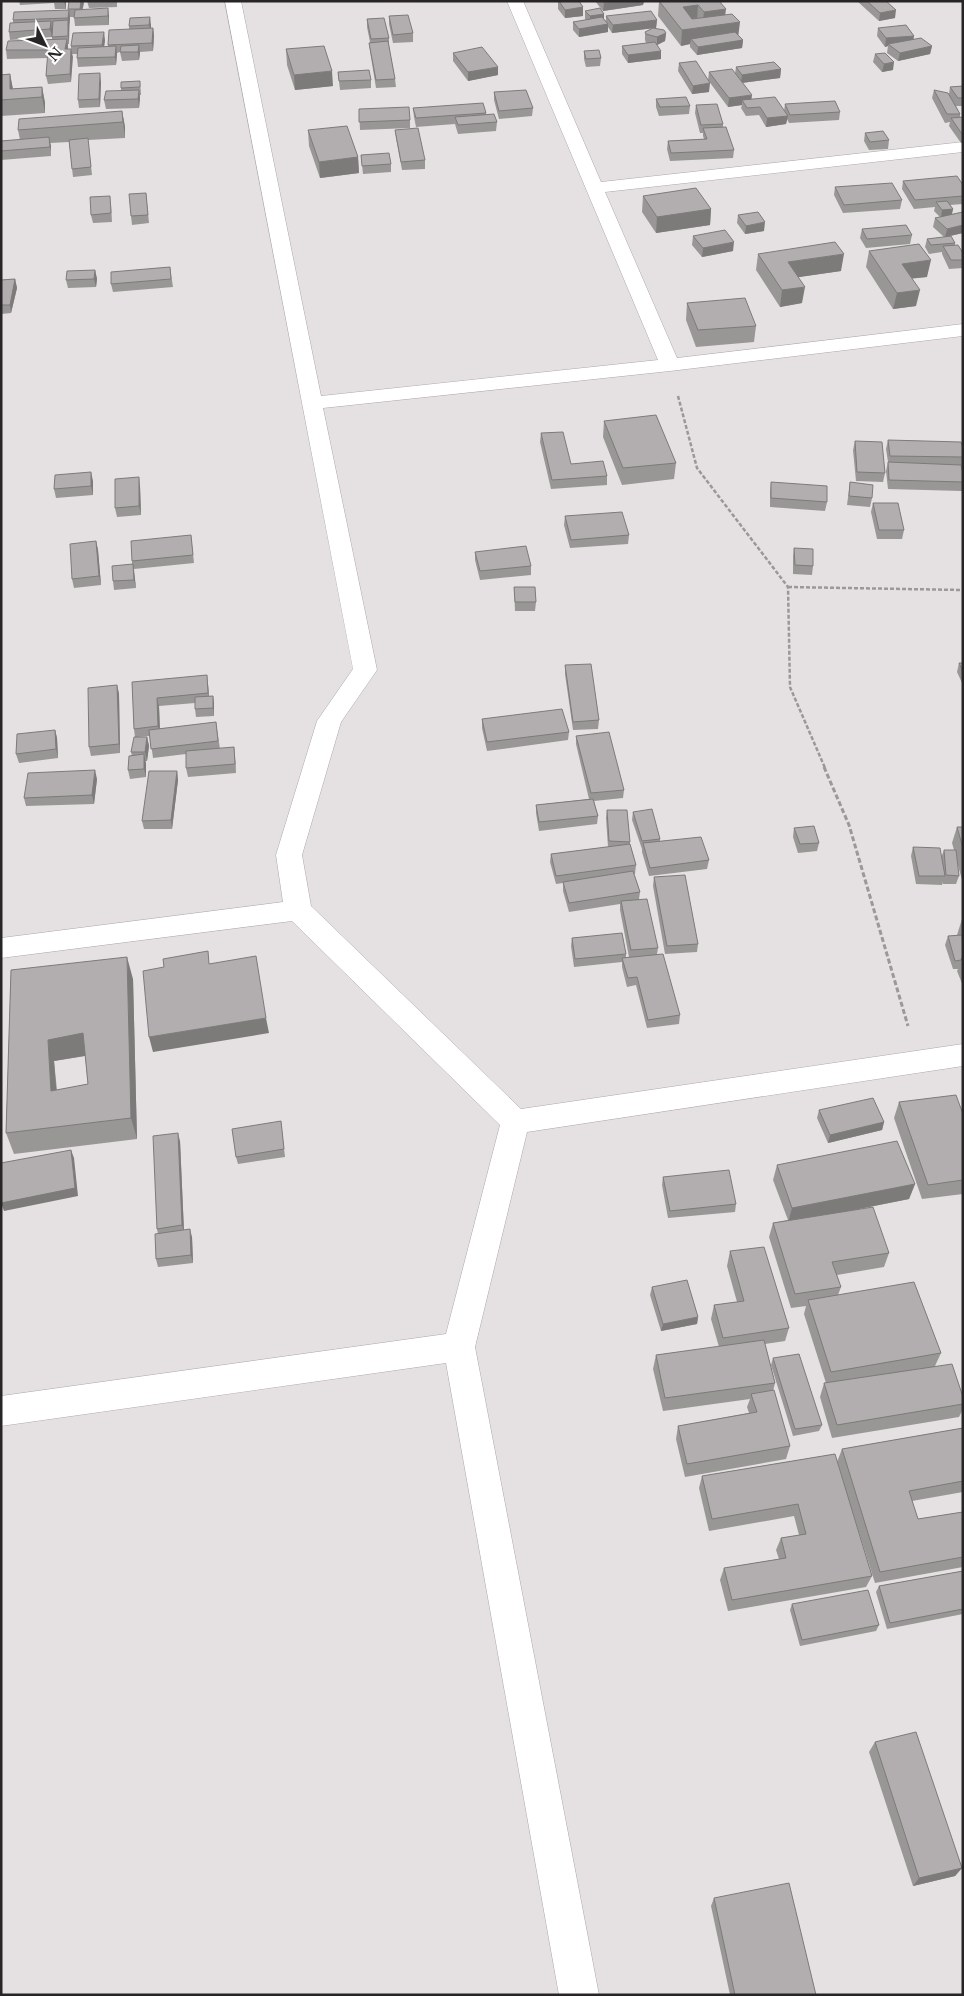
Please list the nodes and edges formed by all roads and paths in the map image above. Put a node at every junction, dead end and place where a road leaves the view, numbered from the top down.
1 (233, 1) edge
2 (515, 1) edge
3 (963, 148) edge
4 (595, 188) junction
5 (963, 330) edge
6 (670, 364) junction
7 (312, 403) junction
8 (788, 587) junction
9 (963, 590) edge
10 (298, 910) junction
11 (1, 948) edge
12 (963, 1056) edge
13 (919, 1062) junction
14 (515, 1122) junction
15 (459, 1347) junction
16 (1, 1411) edge
17 (579, 1995) edge

1 - 7 street
2 - 4 street
3 - 4 street
4 - 6 street
5 - 6 street
6 - 7 street
6 - 8 path
7 - 10 street
8 - 9 path
8 - 13 path
10 - 11 street
10 - 14 street
12 - 13 street
13 - 14 street
14 - 15 street
15 - 16 street
15 - 17 street

